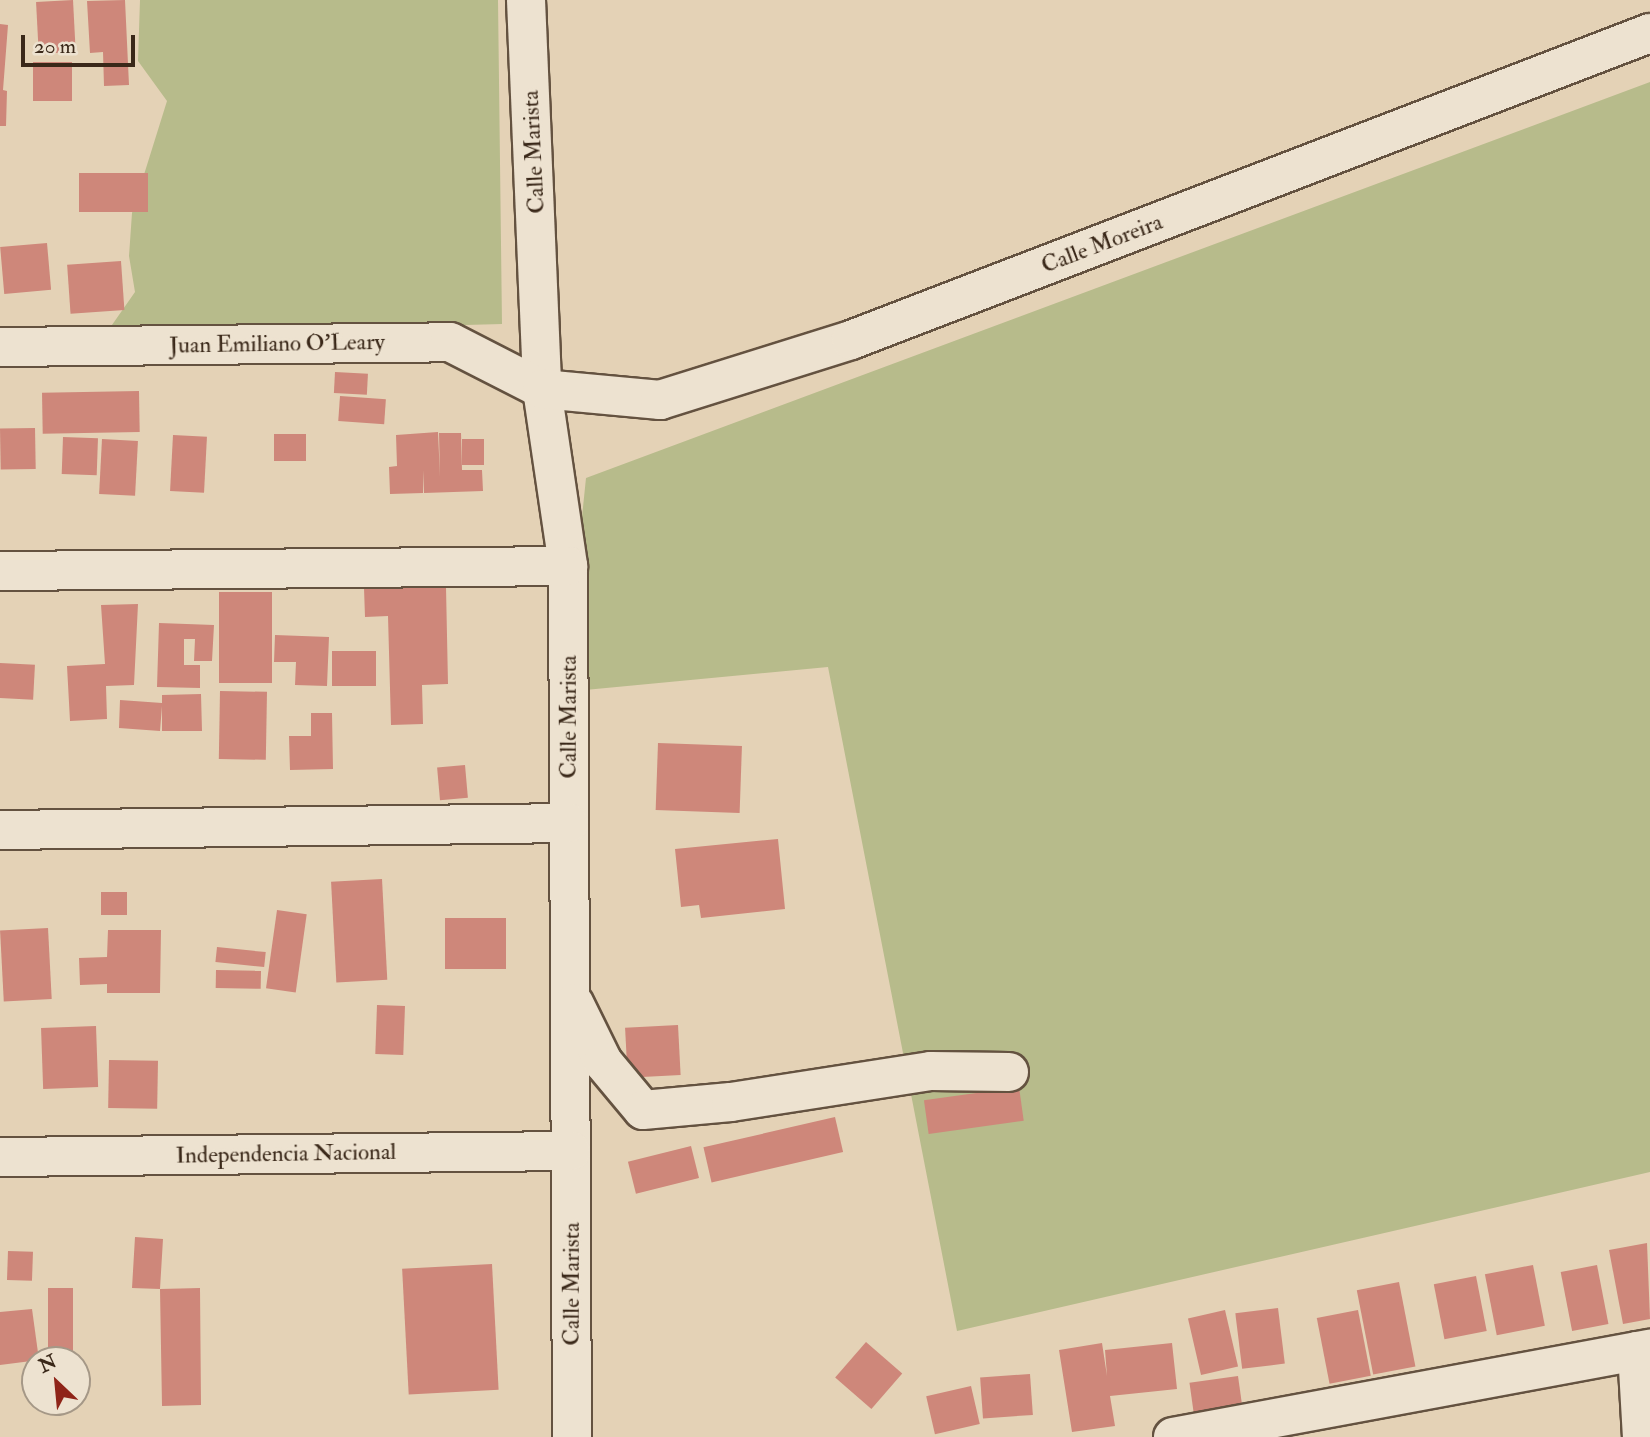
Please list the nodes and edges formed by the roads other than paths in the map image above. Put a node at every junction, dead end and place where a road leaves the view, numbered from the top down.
1 (526, 0) edge
2 (1650, 33) edge
3 (0, 347) edge
4 (542, 389) junction
5 (568, 566) junction
6 (0, 571) edge
7 (569, 823) junction
8 (0, 830) edge
9 (570, 995) junction
10 (1009, 1072) dead end
11 (571, 1151) junction
12 (0, 1157) edge
13 (1644, 1350) edge
14 (1213, 1433) edge
15 (572, 1437) edge
16 (1173, 1437) edge
17 (1642, 1437) edge

1 - 4 street, Calle Marista
2 - 4 street, Calle Moreira
3 - 4 street, Juan Emiliano O'Leary
4 - 5 street, Calle Marista
5 - 6 street
5 - 7 street, Calle Marista
7 - 8 street
7 - 9 street, Calle Marista
9 - 10 street
9 - 11 street, Calle Marista
11 - 12 street, Independencia Nacional
11 - 15 street, Calle Marista
13 - 14 street
13 - 17 street
14 - 16 street

